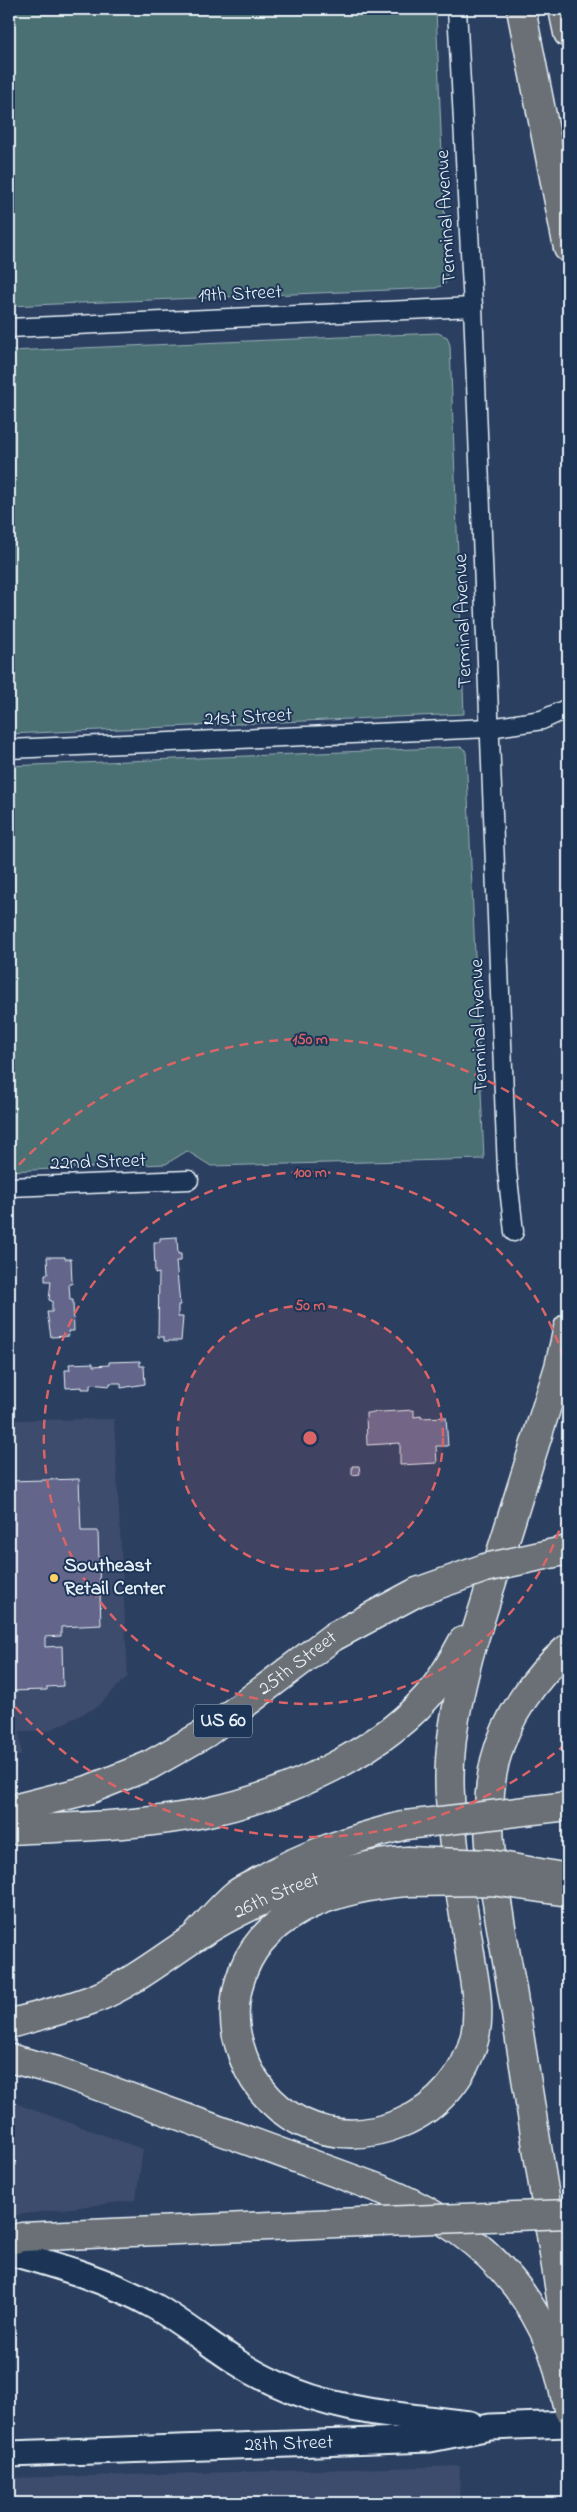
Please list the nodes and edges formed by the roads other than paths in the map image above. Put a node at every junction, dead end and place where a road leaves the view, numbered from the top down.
1 (457, 9) edge
2 (521, 9) edge
3 (563, 9) edge
4 (568, 33) edge
5 (568, 248) edge
6 (473, 308) junction
7 (9, 328) edge
8 (568, 708) edge
9 (490, 728) junction
10 (9, 749) edge
11 (189, 1180) dead end
12 (9, 1187) edge
13 (514, 1232) dead end
14 (568, 1328) edge
15 (568, 1550) edge
16 (486, 1597) junction
17 (568, 1648) edge
18 (568, 1806) edge
19 (9, 1810) edge
20 (9, 1830) edge
21 (407, 1871) junction
22 (568, 1878) edge
23 (568, 1892) edge
24 (195, 1937) junction
25 (9, 2024) edge
26 (9, 2058) edge
27 (568, 2214) edge
28 (9, 2240) edge
29 (9, 2252) edge
30 (568, 2342) edge
31 (568, 2409) edge
32 (568, 2424) edge
33 (490, 2427) junction
34 (9, 2454) edge

1 - 6 street, Terminal Avenue
2 - 5 main road
3 - 4 main road
6 - 7 street, 19th Street
6 - 9 street, Terminal Avenue
8 - 9 street, 21st Street
9 - 10 street, 21st Street
9 - 13 street, Terminal Avenue
11 - 12 street, 22nd Street
14 - 16 main road
15 - 19 main road, 25th Street / US 60, bridge
16 - 20 main road
16 - 21 main road
17 - 30 main road
18 - 24 main road, bridge
21 - 22 main road, 26th Street, bridge
21 - 23 main road, bridge
21 - 24 main road, 26th Street
24 - 25 main road, 26th Street
26 - 31 main road
27 - 28 main road, bridge
29 - 33 main road
32 - 33 main road, 28th Street
33 - 34 main road, 28th Street

